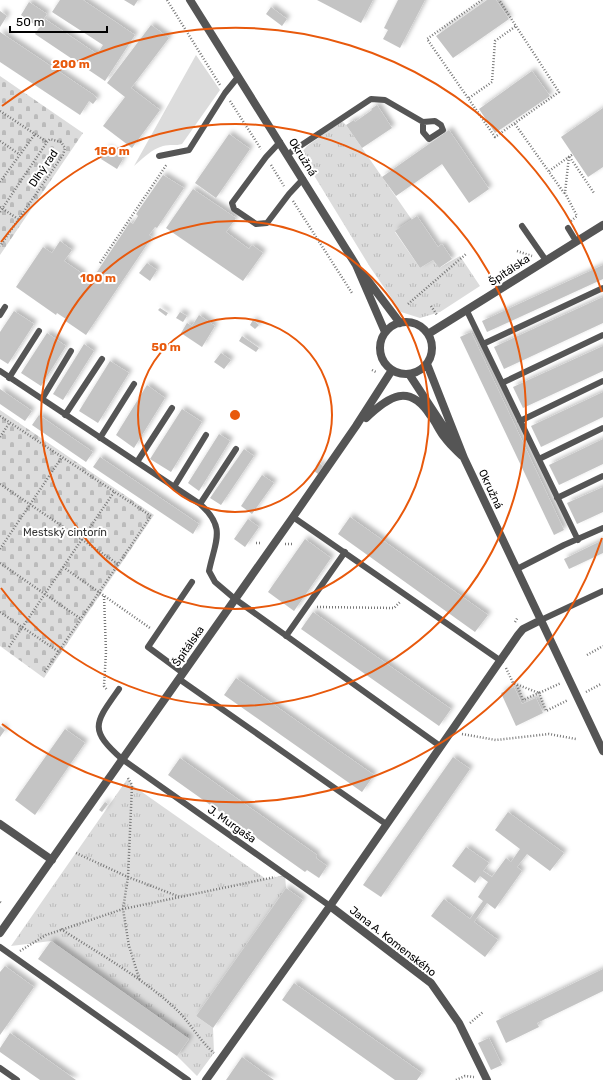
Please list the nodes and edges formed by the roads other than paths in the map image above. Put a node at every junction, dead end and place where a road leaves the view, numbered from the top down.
1 (190, 0) edge
2 (238, 77) junction
3 (423, 122) dead end
4 (280, 142) junction
5 (288, 154) junction
6 (159, 156) dead end
7 (303, 179) junction
8 (603, 225) edge
9 (522, 226) dead end
10 (567, 226) road end
11 (576, 241) junction
12 (545, 260) junction
13 (356, 265) junction
14 (603, 288) edge
15 (5, 307) dead end
16 (467, 311) junction
17 (0, 315) edge
18 (400, 323) junction
19 (39, 331) dead end
20 (385, 332) junction
21 (428, 334) junction
22 (603, 335) edge
23 (483, 344) junction
24 (71, 352) dead end
25 (102, 359) dead end
26 (427, 364) junction
27 (392, 370) junction
28 (0, 371) edge
29 (409, 374) junction
30 (9, 378) junction
31 (603, 381) edge
32 (502, 383) junction
33 (134, 384) dead end
34 (42, 399) junction
35 (172, 408) dead end
36 (65, 415) junction
37 (520, 421) junction
38 (356, 426) junction
39 (603, 428) edge
40 (206, 435) dead end
41 (100, 438) junction
42 (236, 449) dead end
43 (464, 458) junction
44 (539, 459) junction
45 (137, 462) junction
46 (603, 476) edge
47 (174, 487) junction
48 (557, 498) junction
49 (200, 504) junction
50 (293, 517) junction
51 (603, 528) edge
52 (578, 540) junction
53 (345, 552) junction
54 (517, 569) junction
55 (192, 582) dead end
56 (603, 591) edge
57 (235, 599) junction
58 (541, 620) junction
59 (286, 636) junction
60 (501, 661) junction
61 (181, 676) junction
62 (119, 689) dead end
63 (440, 746) junction
64 (603, 751) edge
65 (122, 759) junction
66 (0, 824) edge
67 (386, 824) junction
68 (52, 860) junction
69 (330, 906) junction
70 (0, 933) edge
71 (0, 947) edge
72 (0, 1068) edge
73 (483, 1079) edge
74 (17, 1080) edge
75 (188, 1080) edge
76 (206, 1080) edge

1 - 2 street, Okružná
2 - 4 street, Okružná
2 - 6 lane
3 - 5 lane
4 - 5 street, Okružná
4 - 7 lane
5 - 7 street, Okružná
7 - 13 street, Okružná
8 - 11 street, Špitálska
9 - 12 lane
10 - 11 lane
11 - 12 street, Špitálska
12 - 16 street, Špitálska
13 - 18 street
13 - 20 street, Okružná
14 - 23 lane
15 - 17 lane
16 - 21 street, Špitálska
16 - 23 lane
18 - 20 street
18 - 21 street
19 - 30 lane
20 - 27 street
21 - 26 street
22 - 32 lane
23 - 32 lane
24 - 34 lane
25 - 36 lane
26 - 29 street
26 - 43 street, Okružná
27 - 29 street
27 - 38 street, Špitálska
28 - 30 lane
29 - 43 street
30 - 34 lane
31 - 37 lane
32 - 37 lane
33 - 41 lane
34 - 36 lane
35 - 45 lane
36 - 41 lane
37 - 44 lane
38 - 43 street
38 - 50 street, Špitálska
39 - 44 lane
40 - 47 lane
41 - 45 lane
42 - 49 lane
43 - 54 street, Okružná
44 - 48 lane
45 - 47 lane
46 - 48 lane
47 - 49 lane
48 - 52 lane
49 - 57 lane
50 - 53 lane
50 - 57 street, Špitálska
51 - 52 lane
52 - 54 lane
53 - 59 lane
53 - 60 lane
54 - 58 street, Okružná
55 - 61 lane
56 - 58 lane
57 - 59 lane
57 - 61 street, Špitálska
58 - 60 street
58 - 64 street, Okružná
59 - 63 lane
60 - 63 street
61 - 65 street, Špitálska
61 - 67 lane
62 - 65 lane, J. Murgaša
63 - 67 street
65 - 68 street, Špitálska
65 - 69 lane, J. Murgaša
66 - 68 street
67 - 69 street
68 - 70 street, Špitálska
69 - 73 street, Jana A. Komenského
69 - 76 street
71 - 75 lane
72 - 74 lane

